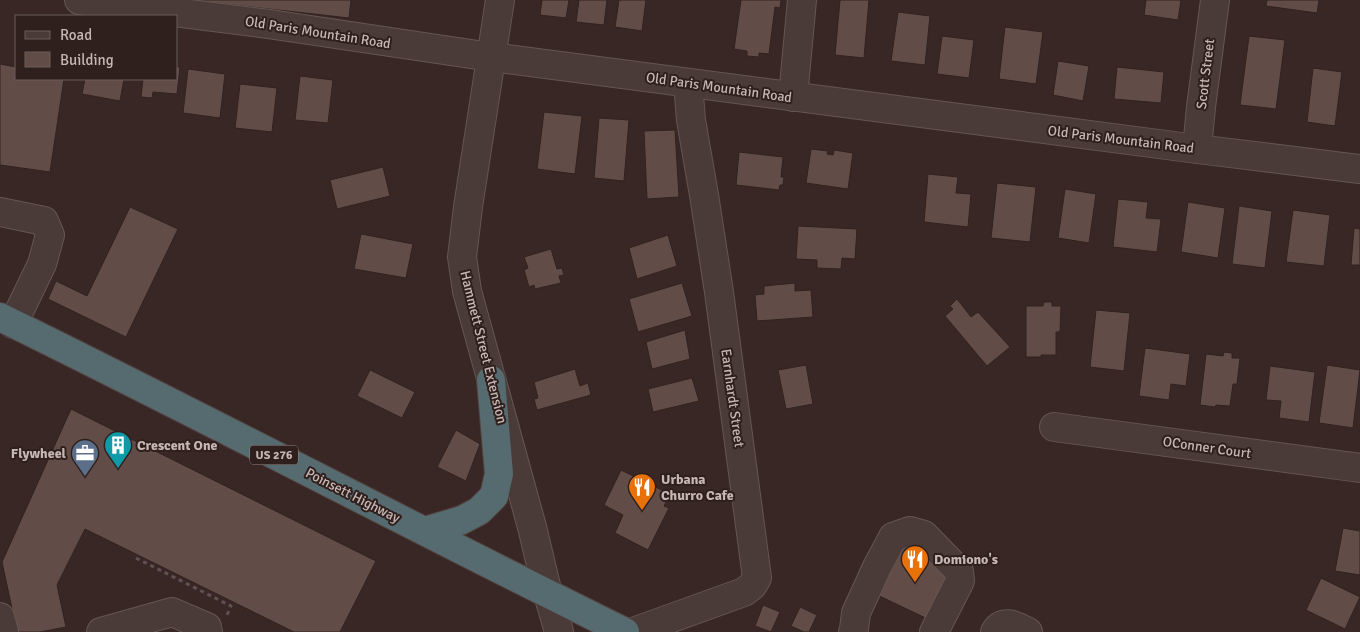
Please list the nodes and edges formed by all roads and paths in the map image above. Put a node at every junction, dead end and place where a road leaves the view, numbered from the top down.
1 (79, 0) edge
2 (500, 0) edge
3 (802, 0) edge
4 (1215, 0) edge
5 (491, 57) junction
6 (688, 83) junction
7 (793, 97) junction
8 (1197, 149) junction
9 (1360, 169) edge
10 (0, 212) edge
11 (7, 321) edge
12 (491, 380) junction
13 (1054, 427) dead end
14 (1360, 468) edge
15 (425, 532) junction
16 (136, 558) dead end
17 (548, 594) junction
18 (0, 617) edge
19 (216, 626) edge
20 (4, 632) edge
21 (101, 632) edge
22 (559, 632) edge
23 (625, 632) edge
24 (633, 632) edge
25 (853, 632) edge
26 (934, 632) edge
27 (995, 632) edge
28 (1028, 632) edge

1 - 5 street, Old Paris Mountain Road
2 - 5 street, Hammett Street Extension
3 - 7 street
4 - 8 street, Scott Street
5 - 6 street, Old Paris Mountain Road
5 - 12 street, Hammett Street Extension
6 - 7 street, Old Paris Mountain Road
6 - 24 street, Earnhardt Street
7 - 8 street, Old Paris Mountain Road
8 - 9 street, Old Paris Mountain Road
10 - 11 street
11 - 15 highway, Poinsett Highway / US 276
12 - 15 highway
12 - 17 street, Hammett Street Extension
13 - 14 street, OConner Court
15 - 17 highway, Poinsett Highway / US 276
16 - 19 path
17 - 22 street, Hammett Street Extension
17 - 23 highway, Poinsett Highway / US 276
18 - 20 street
19 - 21 street
25 - 26 street
27 - 28 street

